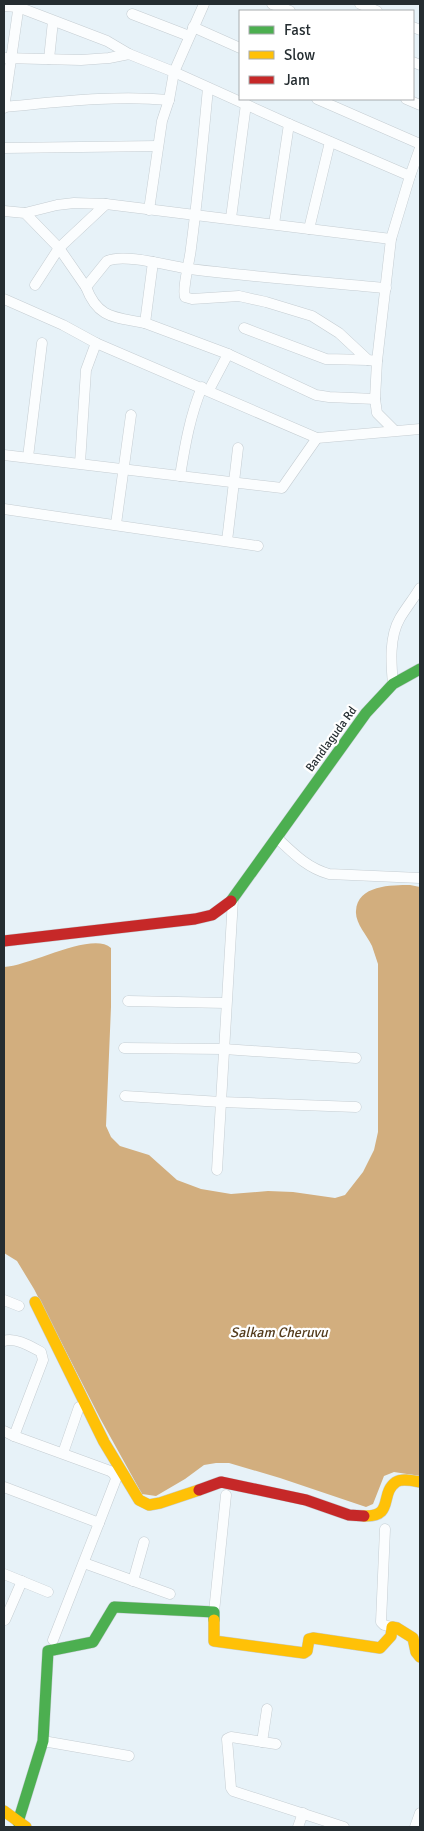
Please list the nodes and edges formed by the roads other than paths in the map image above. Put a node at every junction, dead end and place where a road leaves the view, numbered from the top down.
1 (204, 4) edge
2 (272, 4) edge
3 (360, 4) edge
4 (4, 6) edge
5 (18, 6) edge
6 (287, 10) edge
7 (375, 10) edge
8 (132, 14) dead end
9 (53, 20) junction
10 (191, 32) junction
11 (239, 48) edge
12 (129, 54) junction
13 (7, 58) edge
14 (49, 59) junction
15 (174, 72) junction
16 (208, 88) junction
17 (169, 100) junction
18 (319, 100) edge
19 (408, 100) edge
20 (246, 104) junction
21 (420, 105) edge
22 (4, 108) edge
23 (289, 124) junction
24 (330, 142) junction
25 (420, 144) edge
26 (158, 146) junction
27 (4, 148) edge
28 (420, 148) edge
29 (410, 176) junction
30 (106, 204) junction
31 (149, 210) junction
32 (4, 211) edge
33 (25, 213) junction
34 (195, 214) junction
35 (231, 218) junction
36 (274, 224) junction
37 (309, 229) junction
38 (391, 239) junction
39 (58, 248) junction
40 (153, 262) junction
41 (189, 268) junction
42 (35, 285) dead end
43 (86, 287) junction
44 (386, 288) junction
45 (4, 299) edge
46 (145, 323) junction
47 (244, 328) dead end
48 (96, 342) junction
49 (42, 343) dead end
50 (228, 354) junction
51 (373, 361) junction
52 (205, 388) junction
53 (375, 399) junction
54 (131, 415) dead end
55 (420, 428) edge
56 (394, 430) junction
57 (317, 438) junction
58 (238, 448) dead end
59 (4, 455) edge
60 (28, 457) junction
61 (80, 463) junction
62 (124, 470) junction
63 (180, 476) junction
64 (234, 482) junction
65 (4, 508) edge
66 (116, 524) junction
67 (227, 541) junction
68 (258, 546) dead end
69 (420, 588) edge
70 (420, 669) edge
71 (393, 684) junction
72 (277, 838) junction
73 (420, 878) edge
74 (232, 899) junction
75 (4, 941) edge
76 (128, 1001) dead end
77 (226, 1003) junction
78 (124, 1048) dead end
79 (224, 1050) junction
80 (356, 1058) dead end
81 (125, 1096) dead end
82 (221, 1102) junction
83 (356, 1107) dead end
84 (217, 1170) dead end
85 (4, 1300) edge
86 (36, 1302) dead end
87 (19, 1306) dead end
88 (4, 1341) edge
89 (79, 1407) dead end
90 (4, 1431) edge
91 (14, 1436) junction
92 (63, 1454) junction
93 (420, 1482) edge
94 (4, 1487) edge
95 (226, 1495) dead end
96 (100, 1523) junction
97 (385, 1529) dead end
98 (144, 1542) dead end
99 (84, 1563) junction
100 (4, 1574) edge
101 (22, 1581) junction
102 (133, 1581) junction
103 (48, 1592) dead end
104 (170, 1594) dead end
105 (214, 1612) junction
106 (5, 1620) edge
107 (392, 1627) junction
108 (53, 1640) dead end
109 (420, 1656) edge
110 (266, 1709) dead end
111 (43, 1741) junction
112 (262, 1742) junction
113 (276, 1744) dead end
114 (130, 1756) dead end
115 (4, 1811) edge
116 (420, 1813) edge
117 (303, 1814) junction
118 (22, 1825) edge
119 (298, 1827) edge
120 (344, 1827) edge
121 (415, 1827) edge

1 - 10 street
2 - 6 street
3 - 7 street
4 - 5 street
5 - 9 street
5 - 13 street
8 - 10 street
9 - 12 street
9 - 14 street
10 - 11 street
10 - 15 street
12 - 14 street
12 - 15 street
13 - 14 street
13 - 22 street
15 - 16 street
15 - 17 street
16 - 20 street
16 - 34 street
17 - 22 street
17 - 26 street
18 - 25 street
19 - 21 street
20 - 23 street
20 - 35 street
23 - 24 street
23 - 36 street
24 - 29 street
24 - 37 street
26 - 27 street
26 - 31 street
28 - 29 street
29 - 38 street
30 - 31 street
30 - 33 street
30 - 39 street
31 - 34 street
32 - 33 street
33 - 39 street
34 - 35 street
34 - 41 street
35 - 36 street
36 - 37 street
37 - 38 street
38 - 44 street
39 - 42 street
39 - 43 street
40 - 41 street
40 - 43 street
40 - 46 street
41 - 44 street
41 - 51 street
43 - 46 street
44 - 51 street
45 - 48 street
46 - 50 street
47 - 51 street
48 - 52 street
48 - 61 street
49 - 60 street
50 - 52 street
50 - 53 street
51 - 53 street
52 - 57 street
52 - 63 street
53 - 56 street
54 - 62 street
55 - 56 street
56 - 57 street
57 - 64 street
58 - 64 street
59 - 60 street
60 - 61 street
61 - 62 street
62 - 63 street
62 - 66 street
63 - 64 street
64 - 67 street
65 - 66 street
66 - 67 street
67 - 68 street
69 - 71 street
70 - 71 main road, Bandlaguda Rd
71 - 72 main road, Bandlaguda Rd
72 - 73 street
72 - 74 main road, Bandlaguda Rd
74 - 75 main road, Bandlaguda Rd
74 - 77 street
76 - 77 street
77 - 79 street
78 - 79 street
79 - 80 street
79 - 82 street
81 - 82 street
82 - 83 street
82 - 84 street
85 - 87 street
86 - 93 main road
88 - 91 street
89 - 92 street
90 - 91 street
91 - 92 street
92 - 96 street
94 - 96 street
95 - 105 street
96 - 99 street
97 - 107 street
98 - 102 street
99 - 102 street
99 - 108 street
100 - 101 street
101 - 103 street
101 - 106 street
102 - 104 street
105 - 107 main road
105 - 111 main road
107 - 109 main road
110 - 112 street
111 - 114 street
111 - 118 main road
112 - 113 street
112 - 117 street
115 - 118 main road
116 - 121 street
117 - 119 street
117 - 120 street

